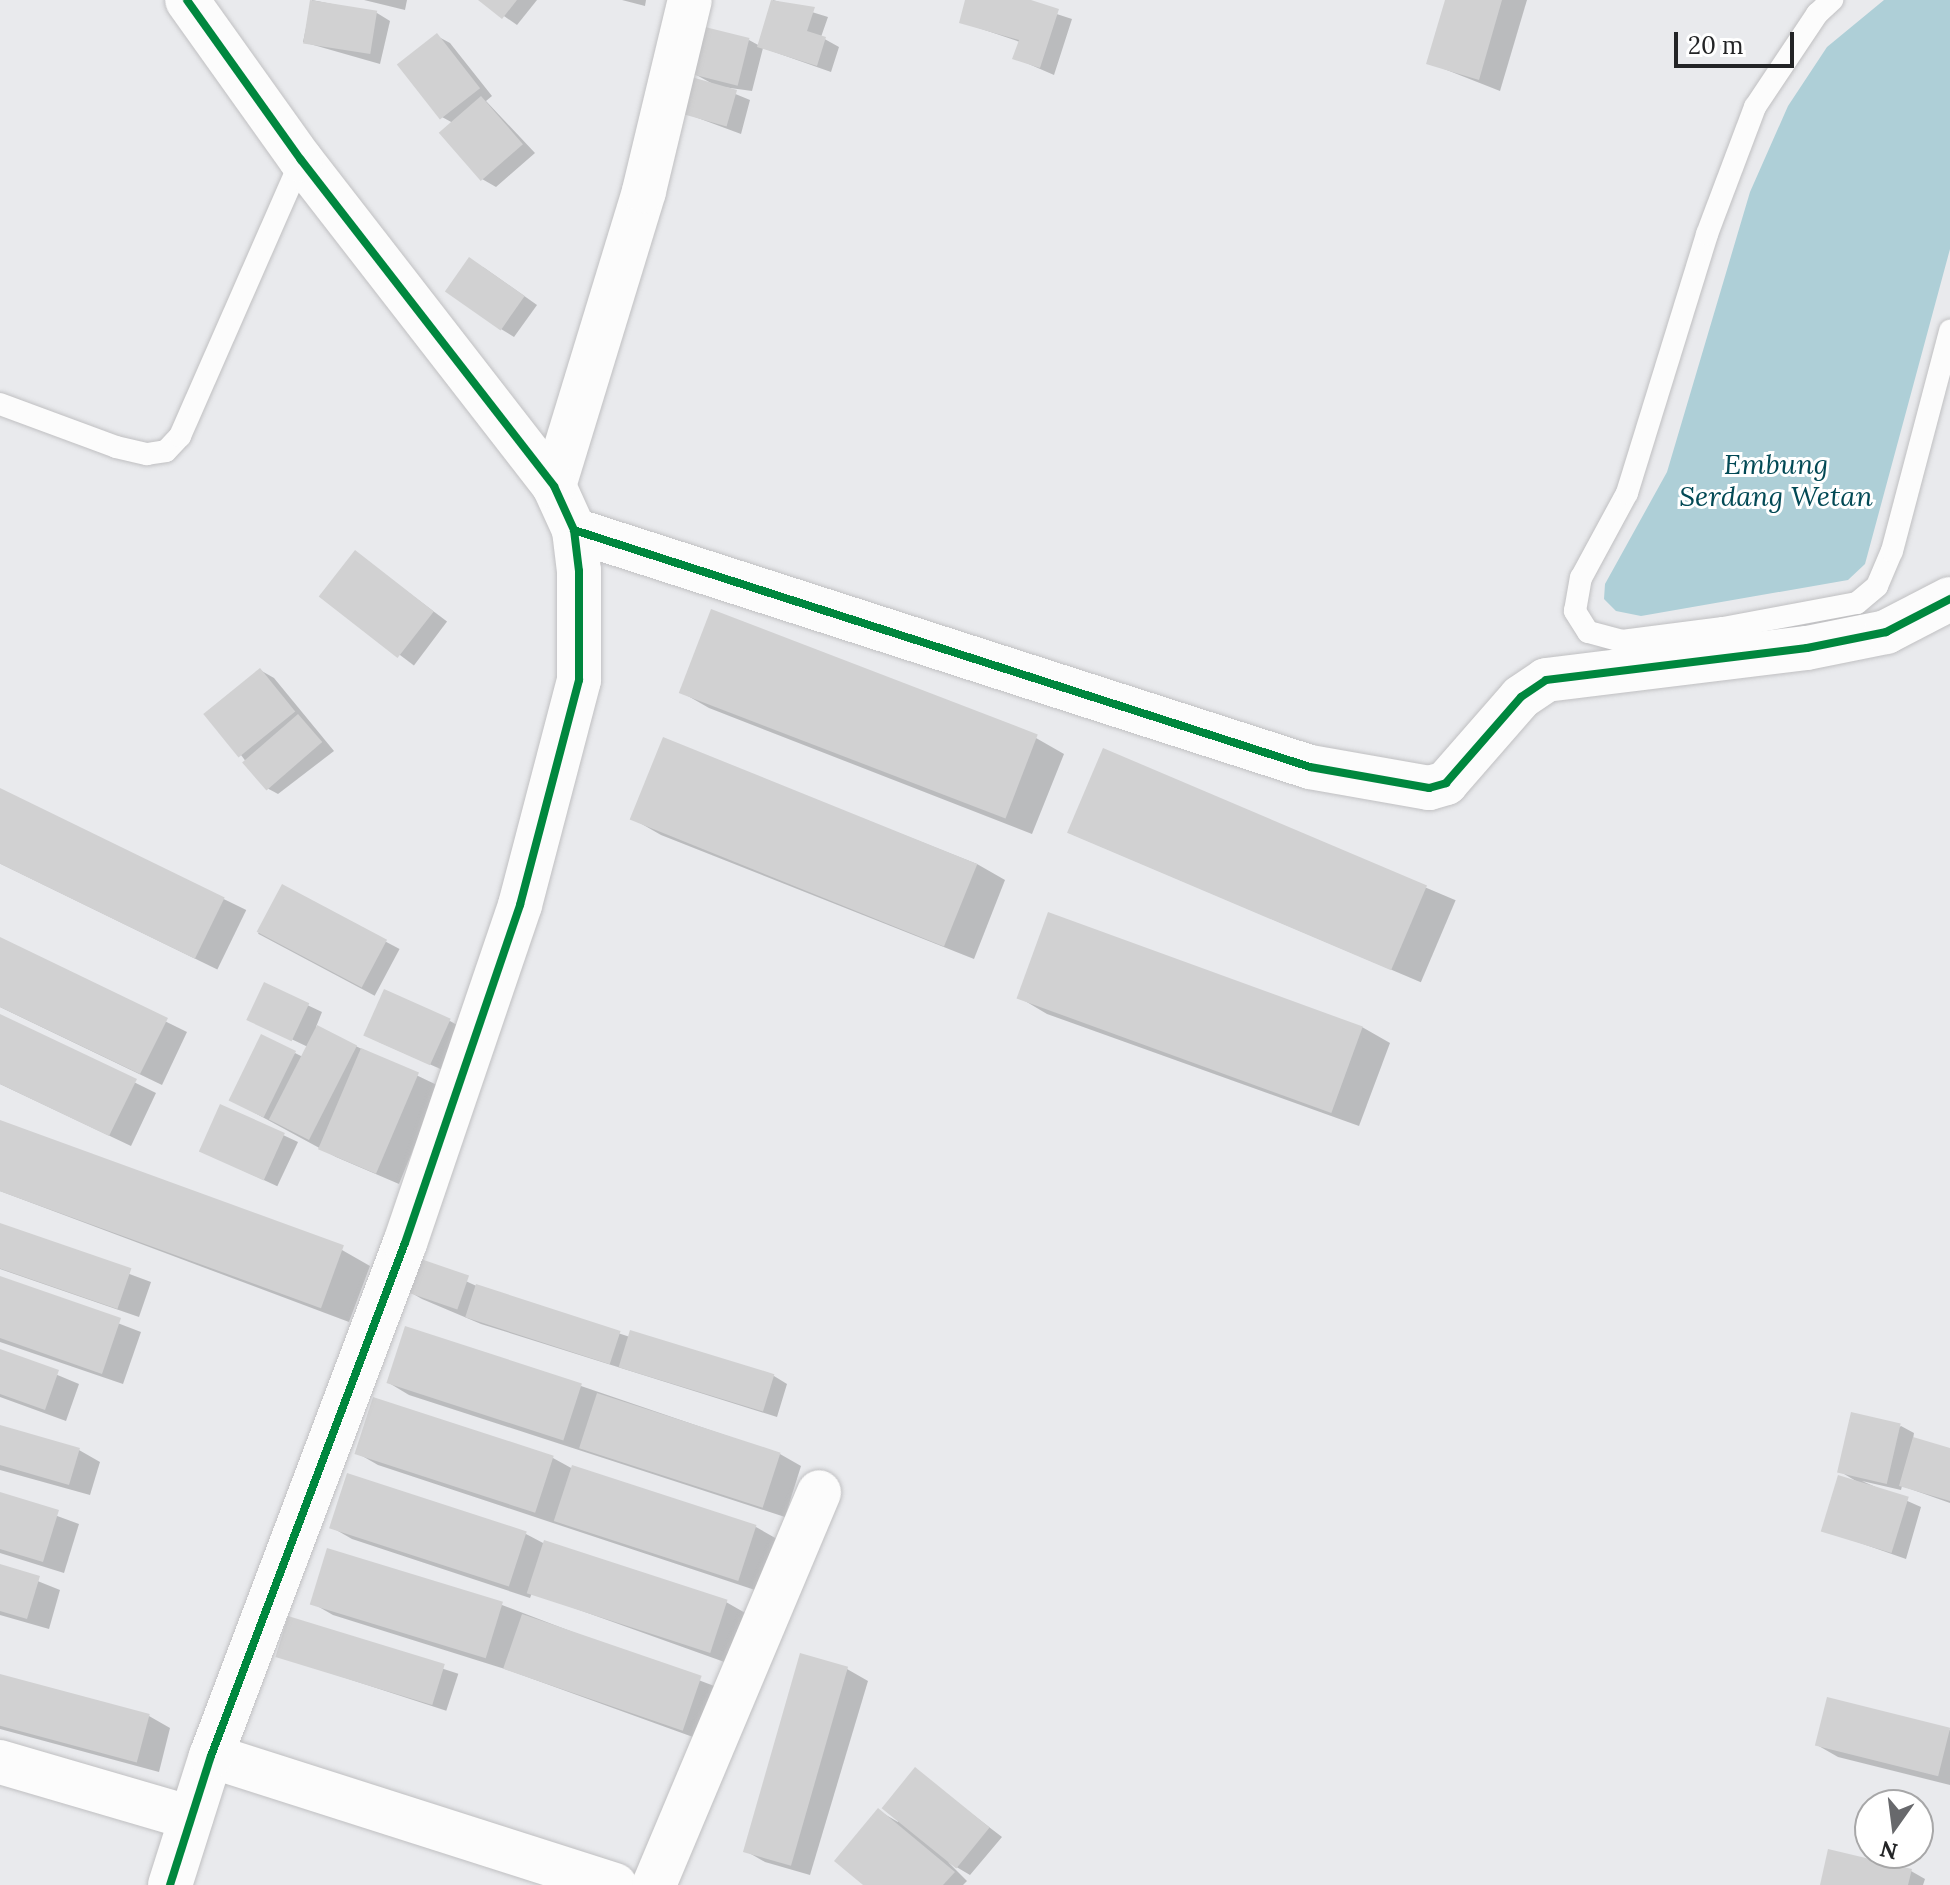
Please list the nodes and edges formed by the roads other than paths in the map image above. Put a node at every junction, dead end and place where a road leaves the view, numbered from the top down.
1 (187, 0) edge
2 (690, 0) edge
3 (1832, 0) edge
4 (301, 160) junction
5 (1950, 331) edge
6 (0, 404) edge
7 (554, 486) junction
8 (574, 530) junction
9 (1950, 599) edge
10 (1726, 642) junction
11 (819, 1492) dead end
12 (211, 1756) junction
13 (0, 1762) edge
14 (191, 1818) junction
15 (170, 1885) edge
16 (615, 1885) edge
17 (654, 1885) edge

1 - 4 street
2 - 7 street
3 - 10 lane
4 - 6 lane
4 - 7 street
5 - 10 lane
7 - 8 street
8 - 10 street
8 - 12 street
9 - 10 street
11 - 17 street
12 - 14 street
12 - 16 street
13 - 14 street
14 - 15 street

